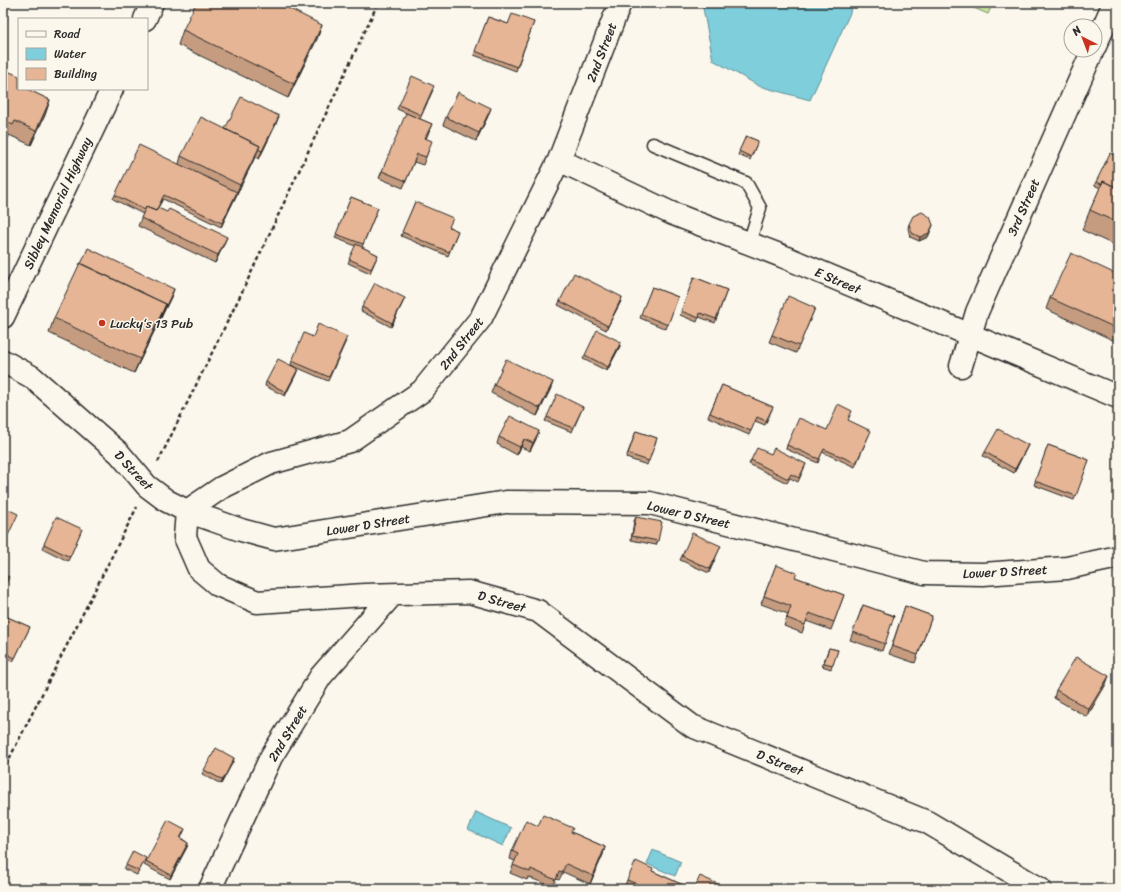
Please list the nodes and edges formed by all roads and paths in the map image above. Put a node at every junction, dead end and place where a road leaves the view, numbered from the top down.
1 (152, 3) edge
2 (378, 3) edge
3 (620, 3) edge
4 (1114, 3) edge
5 (145, 18) edge
6 (1103, 28) edge
7 (1089, 58) edge
8 (112, 90) edge
9 (653, 144) dead end
10 (559, 160) junction
11 (749, 243) junction
12 (3, 317) edge
13 (970, 336) junction
14 (3, 361) edge
15 (961, 366) dead end
16 (1118, 398) edge
17 (158, 462) dead end
18 (187, 511) junction
19 (131, 518) dead end
20 (1118, 557) edge
21 (392, 595) junction
22 (3, 771) edge
23 (210, 889) edge
24 (1040, 889) edge

1 - 5 street
2 - 17 path
3 - 10 street, 2nd Street
4 - 6 street
7 - 13 street, 3rd Street
8 - 12 street, Sibley Memorial Highway
9 - 11 lane
10 - 11 street, E Street
10 - 18 street, 2nd Street
11 - 13 street, E Street
13 - 15 street, 3rd Street
13 - 16 street, E Street
14 - 18 street, D Street
18 - 20 street, Lower D Street
18 - 21 street, D Street
19 - 22 path
21 - 23 street, 2nd Street
21 - 24 street, D Street

